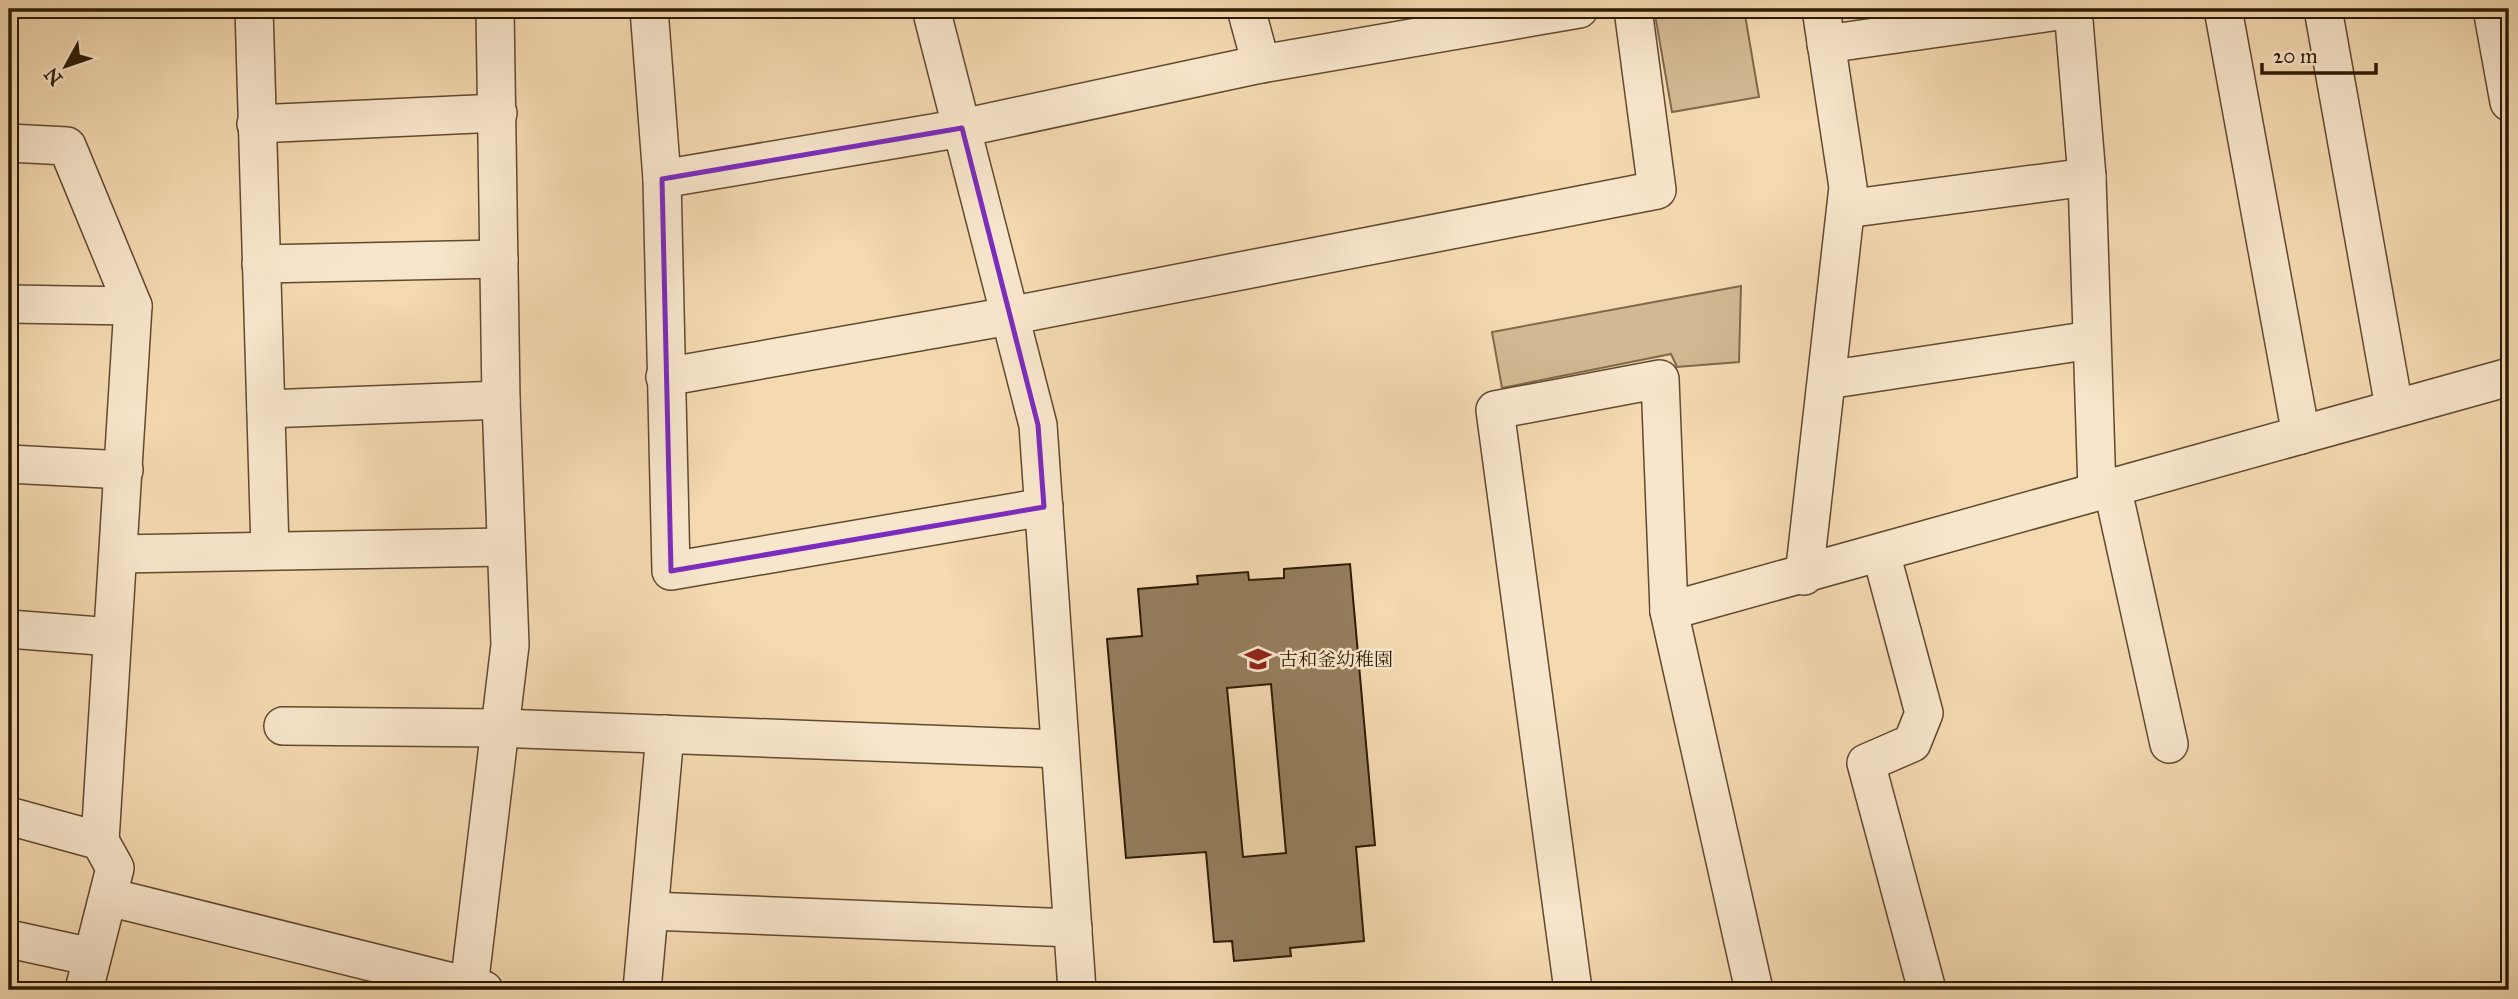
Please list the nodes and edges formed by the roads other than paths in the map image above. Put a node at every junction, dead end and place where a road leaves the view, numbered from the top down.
1 (254, 9) edge
2 (495, 9) edge
3 (649, 9) edge
4 (931, 9) edge
5 (1246, 9) edge
6 (1579, 9) edge
7 (1633, 9) edge
8 (2222, 9) edge
9 (2323, 9) edge
10 (2492, 9) edge
11 (1824, 26) edge
12 (1261, 64) junction
13 (2509, 102) edge
14 (498, 113) junction
15 (256, 124) junction
16 (961, 128) junction
17 (9, 143) edge
18 (2087, 177) junction
19 (662, 179) junction
20 (1846, 209) junction
21 (499, 259) junction
22 (261, 264) junction
23 (9, 304) edge
24 (133, 306) junction
25 (1009, 316) junction
26 (2091, 340) junction
27 (665, 377) junction
28 (2509, 377) edge
29 (1827, 380) junction
30 (501, 400) junction
31 (2395, 407) junction
32 (266, 409) junction
33 (2301, 435) junction
34 (9, 464) edge
35 (124, 470) junction
36 (2105, 488) junction
37 (1044, 507) junction
38 (505, 547) junction
39 (270, 550) junction
40 (119, 554) junction
41 (1881, 554) junction
42 (1804, 576) junction
43 (1670, 611) junction
44 (9, 629) edge
45 (112, 637) junction
46 (283, 726) dead end
47 (498, 728) junction
48 (665, 734) junction
49 (2169, 744) dead end
50 (1060, 749) junction
51 (9, 816) edge
52 (100, 841) junction
53 (109, 897) junction
54 (650, 911) junction
55 (1073, 928) junction
56 (9, 939) edge
57 (88, 973) edge
58 (477, 989) edge
59 (642, 990) edge
60 (1077, 990) edge
61 (1573, 990) edge
62 (1754, 990) edge
63 (1927, 990) edge

1 - 15 street
2 - 14 street
3 - 19 street
4 - 16 street
5 - 12 street
6 - 12 street
7 - 25 street
8 - 33 street
9 - 31 street
10 - 13 street
11 - 18 street
11 - 20 street
12 - 16 street
14 - 15 street
14 - 21 street
15 - 22 street
16 - 19 street
16 - 25 street
17 - 24 street
18 - 20 street
18 - 26 street
19 - 27 street
20 - 29 street
21 - 22 street
21 - 30 street
22 - 32 street
23 - 24 street
24 - 35 street
25 - 27 street
25 - 37 street
26 - 29 street
26 - 36 street
27 - 37 street
28 - 31 street
29 - 42 street
30 - 32 street
30 - 38 street
31 - 33 street
32 - 39 street
33 - 36 street
34 - 35 street
35 - 40 street
36 - 41 street
36 - 49 street
37 - 50 street
38 - 39 street
38 - 47 street
39 - 40 street
40 - 45 street
41 - 42 street
41 - 63 street
42 - 43 street
43 - 61 street
43 - 62 street
44 - 45 street
45 - 52 street
46 - 47 street
47 - 48 street
47 - 58 street
48 - 50 street
48 - 54 street
50 - 55 street
51 - 52 street
52 - 53 street
53 - 57 street
53 - 58 street
54 - 55 street
54 - 59 street
55 - 60 street
56 - 57 street

